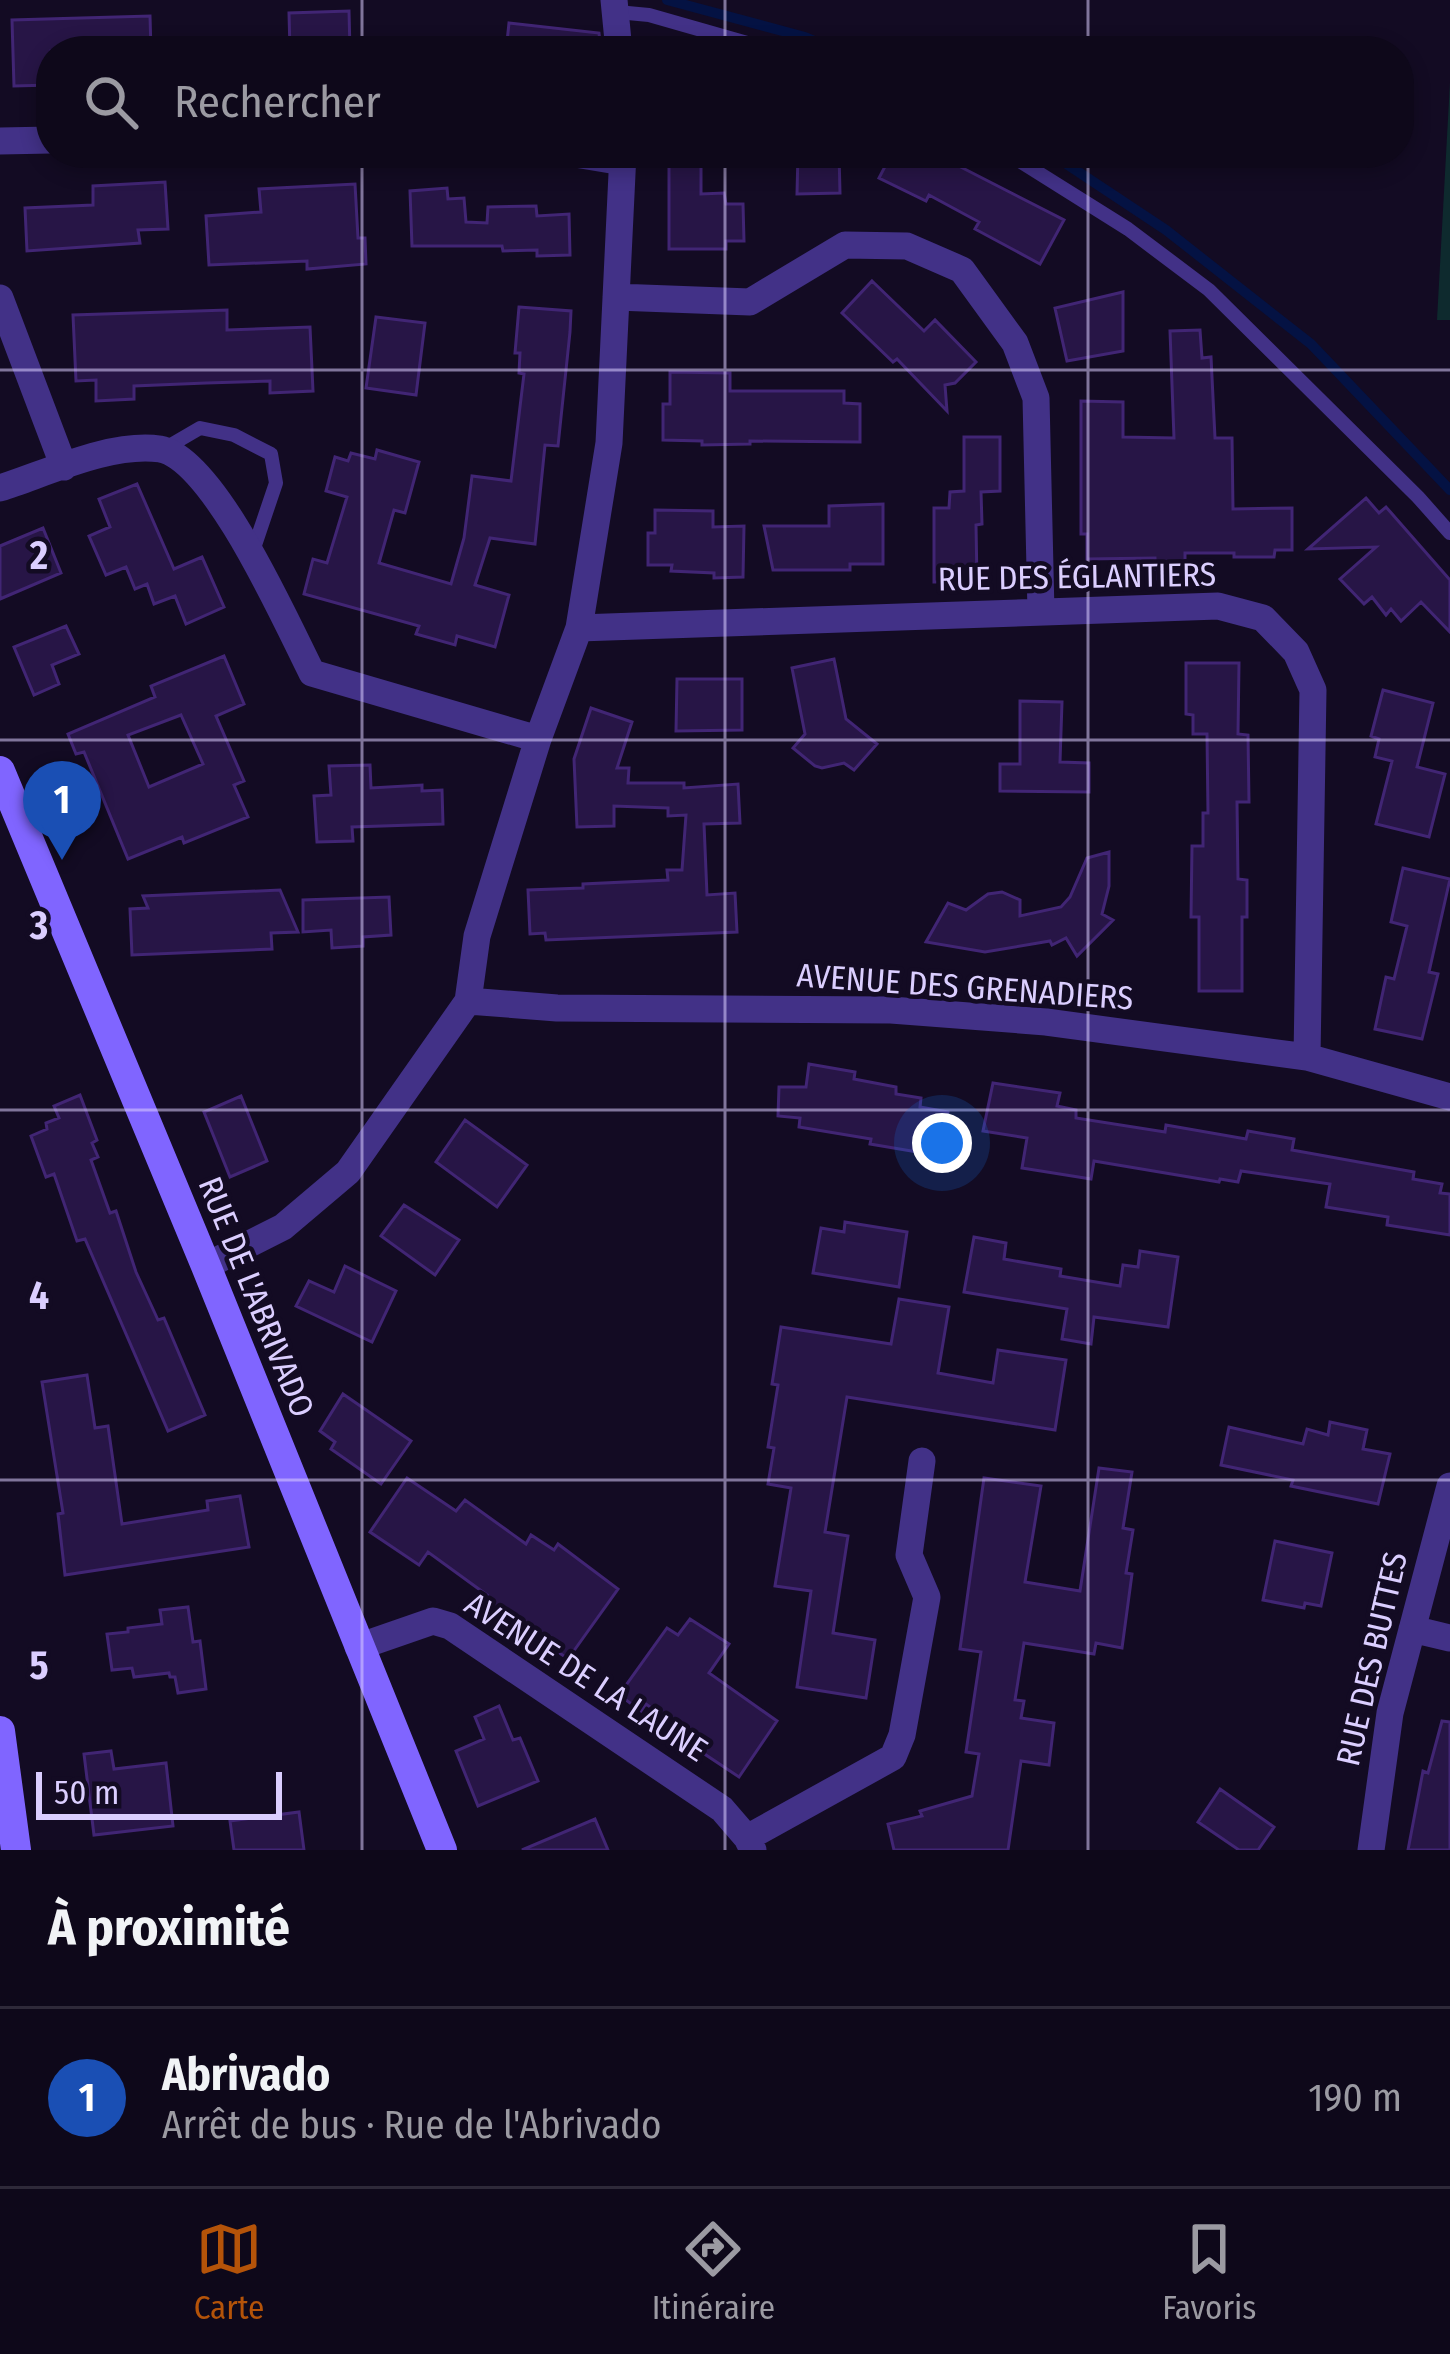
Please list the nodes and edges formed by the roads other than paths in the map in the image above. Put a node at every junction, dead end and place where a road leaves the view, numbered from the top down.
1 (616, 6) edge
2 (618, 36) edge
3 (723, 36) edge
4 (36, 140) edge
5 (0, 141) edge
6 (622, 168) edge
7 (1030, 168) edge
8 (616, 297) junction
9 (0, 298) edge
10 (164, 449) junction
11 (64, 467) junction
12 (0, 488) edge
13 (1450, 533) edge
14 (252, 556) junction
15 (1040, 612) junction
16 (579, 628) junction
17 (538, 739) junction
18 (0, 771) edge
19 (468, 1001) junction
20 (1307, 1057) junction
21 (1450, 1097) edge
22 (206, 1266) junction
23 (922, 1461) dead end
24 (1450, 1486) edge
25 (1412, 1629) junction
26 (1450, 1638) edge
27 (358, 1647) junction
28 (0, 1731) edge
29 (750, 1844) edge
30 (16, 1850) edge
31 (442, 1850) edge
32 (1371, 1850) edge

1 - 2 street
1 - 3 lane
4 - 5 street
6 - 8 street
7 - 13 lane
8 - 15 street
8 - 16 street
9 - 11 street
10 - 11 street
10 - 14 street
10 - 14 lane
11 - 12 street
14 - 17 street
15 - 16 street, RUE DES ÉGLANTIERS
15 - 20 street, RUE DES ÉGLANTIERS
16 - 17 street
17 - 19 street
18 - 22 street, RUE DE L'ABRIVADO
19 - 20 street, AVENUE DES GRENADIERS
19 - 22 street
20 - 21 street, AVENUE DES GRENADIERS
22 - 27 street, RUE DE L'ABRIVADO
23 - 29 street
24 - 25 street, RUE DES BUTTES
25 - 26 street
25 - 32 street, RUE DES BUTTES
27 - 29 street, AVENUE DE LA LAUNE
27 - 31 street, RUE DE L'ABRIVADO
28 - 30 street

